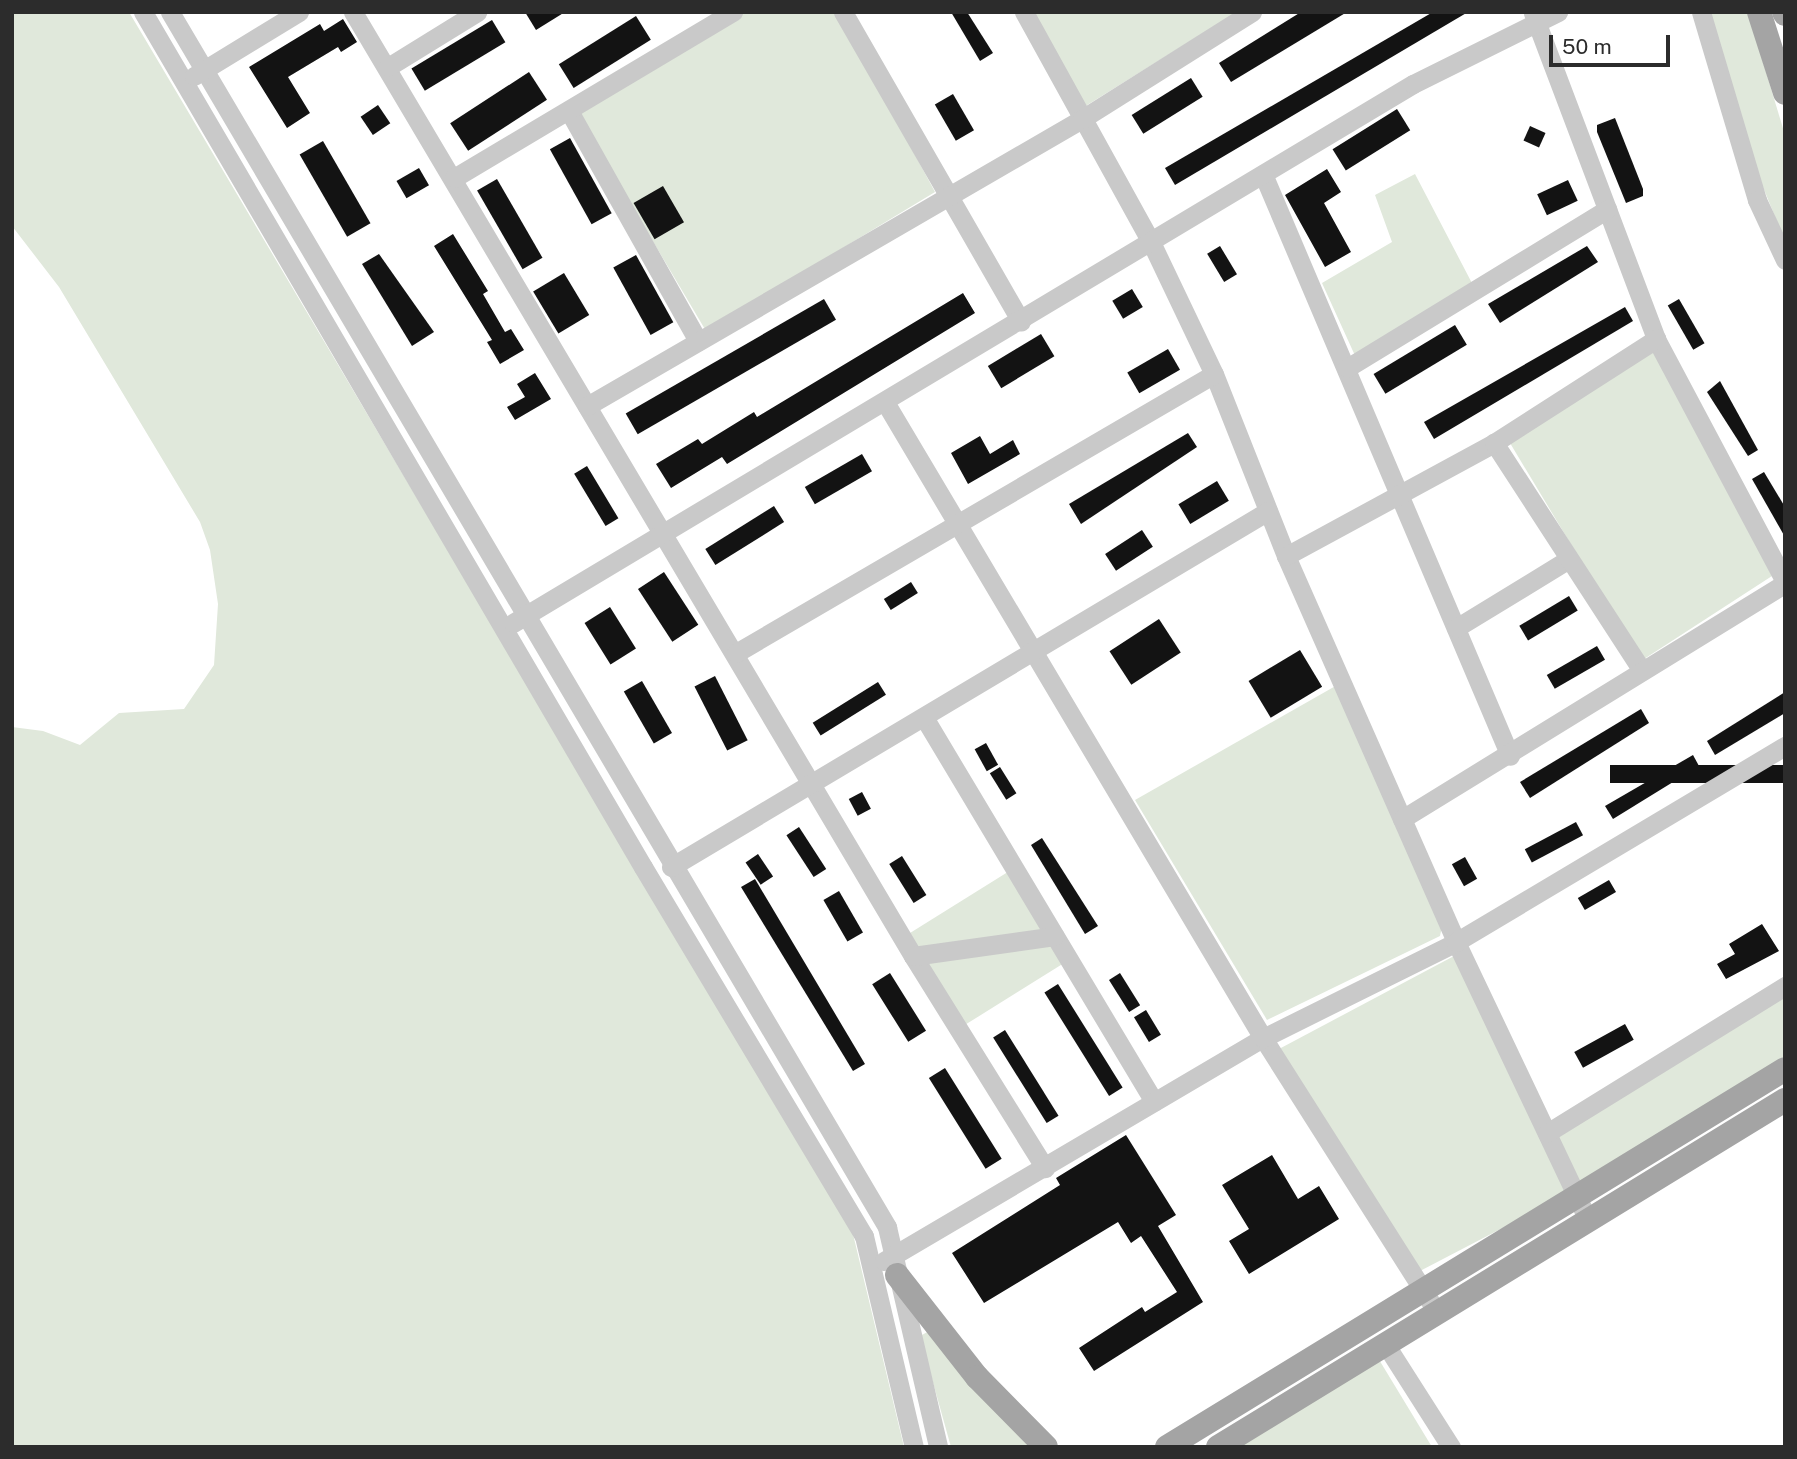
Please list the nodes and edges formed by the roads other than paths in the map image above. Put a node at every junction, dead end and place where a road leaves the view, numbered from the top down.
1 (143, 12) edge
2 (170, 12) edge
3 (299, 12) edge
4 (353, 12) edge
5 (477, 12) edge
6 (733, 12) edge
7 (843, 12) edge
8 (1024, 12) edge
9 (1252, 12) edge
10 (1558, 12) edge
11 (1701, 12) edge
12 (1775, 16) edge
13 (1535, 17) edge
14 (388, 67) junction
15 (203, 70) junction
16 (184, 82) junction
17 (1785, 93) edge
18 (569, 111) junction
19 (1082, 119) junction
20 (1263, 174) junction
21 (454, 178) junction
22 (947, 196) junction
23 (1607, 209) junction
24 (1150, 240) junction
25 (1785, 260) edge
26 (1021, 321) junction
27 (1656, 339) junction
28 (698, 341) junction
29 (1347, 368) junction
30 (1214, 374) junction
31 (885, 401) junction
32 (587, 405) junction
33 (1494, 443) junction
34 (1397, 495) junction
35 (1268, 511) junction
36 (957, 523) junction
37 (665, 534) junction
38 (1286, 556) junction
39 (1569, 559) junction
40 (1785, 583) edge
41 (525, 618) junction
42 (503, 628) junction
43 (1456, 628) junction
44 (736, 653) junction
45 (1035, 654) junction
46 (1641, 669) junction
47 (925, 719) junction
48 (1785, 746) edge
49 (1510, 756) junction
50 (813, 785) junction
51 (1402, 819) junction
52 (671, 867) junction
53 (1055, 936) junction
54 (1456, 942) junction
55 (913, 956) junction
56 (1785, 986) edge
57 (1263, 1038) junction
58 (1785, 1069) edge
59 (1785, 1100) edge
60 (1154, 1102) junction
61 (1547, 1133) junction
62 (1045, 1168) junction
63 (1582, 1208) junction
64 (871, 1265) junction
65 (896, 1266) junction
66 (1428, 1302) junction
67 (1385, 1332) junction
68 (914, 1447) edge
69 (938, 1447) edge
70 (1046, 1447) edge
71 (1167, 1447) edge
72 (1218, 1447) edge
73 (1451, 1447) edge

1 - 16 street
2 - 15 street
3 - 15 street
4 - 14 street
5 - 14 street
6 - 18 street
7 - 22 street
8 - 19 street
9 - 19 street
10 - 13 street
11 - 25 street
12 - 17 main road
13 - 20 street
13 - 23 street
14 - 21 street
15 - 16 street
15 - 41 street
16 - 42 street
18 - 21 street
18 - 28 street
19 - 22 street
19 - 24 street
20 - 24 street
20 - 29 street
21 - 32 street
22 - 26 street
22 - 28 street
23 - 27 street
23 - 29 street
24 - 26 street
24 - 30 street
26 - 31 street
27 - 33 street
27 - 40 street
28 - 32 street
29 - 34 street
30 - 35 street
30 - 36 street
31 - 36 street
31 - 37 street
32 - 37 street
33 - 34 street
33 - 39 street
34 - 38 street
34 - 43 street
35 - 38 street
35 - 45 street
36 - 44 street
36 - 45 street
37 - 41 street
37 - 44 street
38 - 51 street
39 - 43 street
39 - 46 street
40 - 46 street
41 - 42 street
41 - 52 street
42 - 64 street
43 - 49 street
44 - 50 street
45 - 47 street
45 - 57 street
46 - 49 street
47 - 50 street
47 - 53 street
48 - 54 street
49 - 51 street
50 - 52 street
50 - 55 street
51 - 54 street
52 - 65 street
53 - 55 street
53 - 60 street
54 - 57 street
54 - 61 street
55 - 62 street
56 - 61 street
57 - 60 street
57 - 66 street
58 - 63 main road
59 - 63 main road
60 - 62 street
61 - 63 street
62 - 65 street
63 - 66 main road
64 - 65 street
64 - 68 street
65 - 69 street
65 - 70 main road
66 - 67 main road
67 - 71 main road
67 - 72 main road
67 - 73 street

